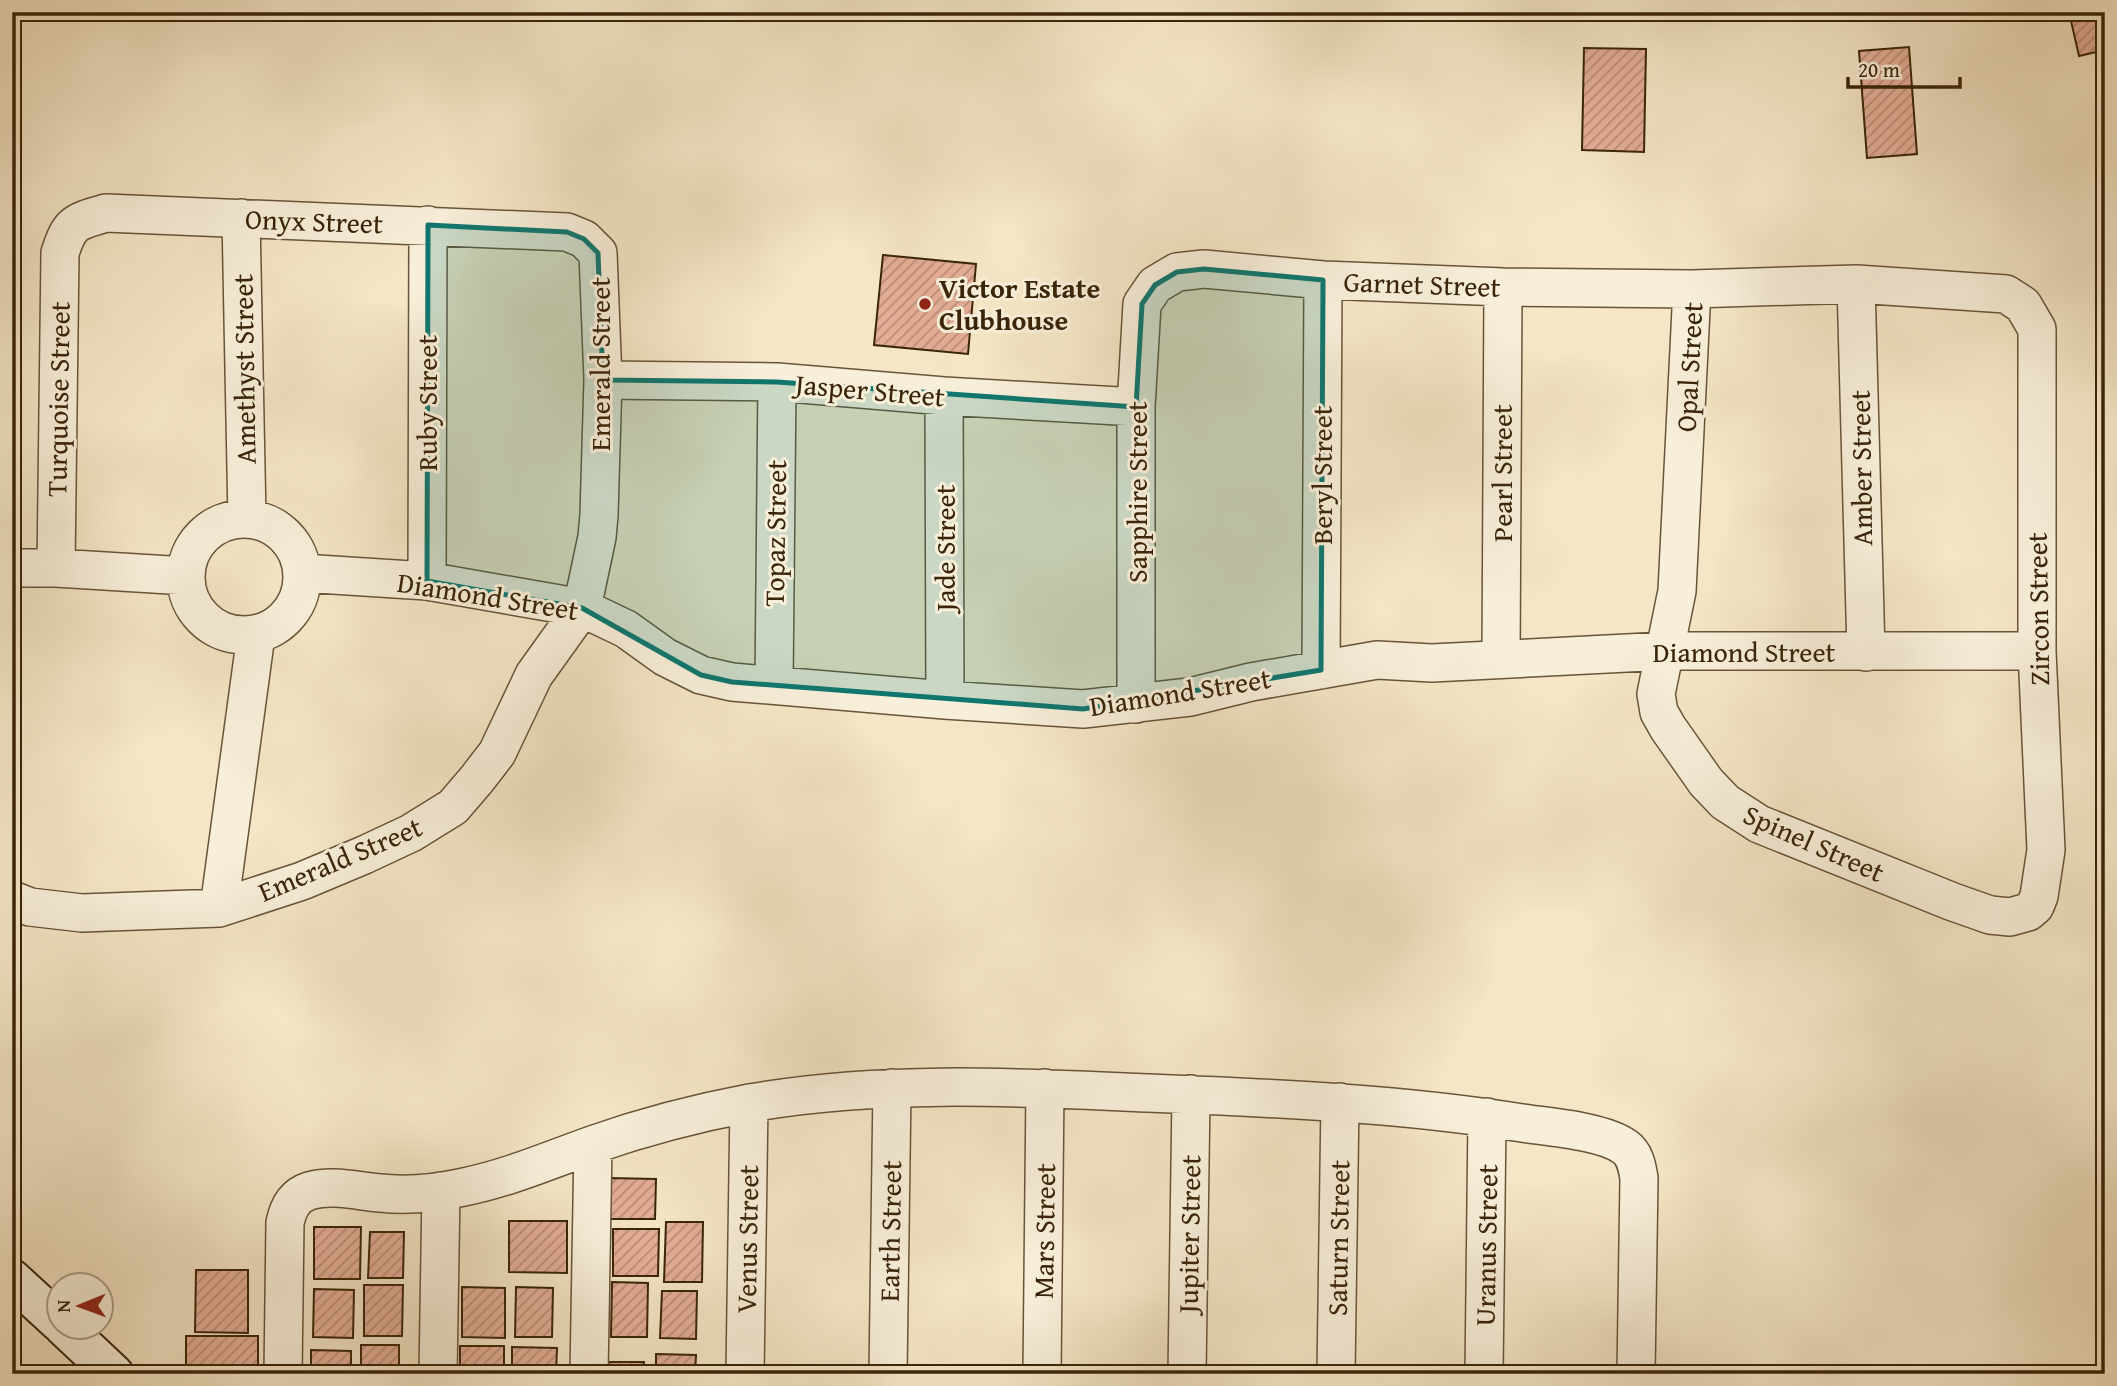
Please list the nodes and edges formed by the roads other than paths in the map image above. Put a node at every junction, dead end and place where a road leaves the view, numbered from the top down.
1 (241, 218) junction
2 (428, 225) junction
3 (67, 232) joint
4 (567, 232) joint
5 (1323, 280) junction
6 (1856, 284) junction
7 (1155, 285) joint
8 (1503, 287) junction
9 (1692, 289) junction
10 (2023, 305) joint
11 (603, 380) junction
12 (777, 382) junction
13 (944, 396) junction
14 (1136, 407) junction
15 (247, 519) junction
16 (12, 568) edge
17 (56, 568) junction
18 (302, 573) junction
19 (186, 576) junction
20 (427, 581) junction
21 (582, 608) junction
22 (256, 635) junction
23 (1666, 651) junction
24 (2037, 651) junction
25 (1866, 652) junction
26 (1501, 659) junction
27 (1321, 670) junction
28 (774, 685) junction
29 (945, 700) junction
30 (1136, 704) junction
31 (12, 900) edge
32 (219, 908) junction
33 (2028, 912) joint
34 (892, 1088) junction
35 (1045, 1088) junction
36 (1191, 1094) junction
37 (1340, 1102) junction
38 (749, 1103) junction
39 (1487, 1117) junction
40 (593, 1145) junction
41 (441, 1191) junction
42 (12, 1279) edge
43 (46, 1311) edge
44 (76, 1340) edge
45 (107, 1372) edge
46 (282, 1374) edge
47 (438, 1374) edge
48 (590, 1374) edge
49 (745, 1374) edge
50 (888, 1374) edge
51 (1042, 1374) edge
52 (1187, 1374) edge
53 (1336, 1374) edge
54 (1484, 1374) edge
55 (1636, 1374) edge

1 - 2 street, Onyx Street
1 - 3 street, Onyx Street
1 - 15 street, Amethyst Street
2 - 4 street, Onyx Street
2 - 20 street, Ruby Street
3 - 17 street, Turquoise Street
4 - 11 street, Emerald Street
5 - 7 street, Garnet Street
5 - 8 street, Garnet Street
5 - 27 street, Beryl Street
6 - 9 street, Opal Street
6 - 10 street, Opal Street
6 - 25 street, Amber Street
7 - 14 street, Sapphire Street
8 - 9 street, Garnet Street
8 - 26 street, Pearl Street
9 - 23 street, Opal Street
10 - 24 street, Zircon Street
11 - 12 street, Jasper Street
11 - 21 street, Emerald Street
12 - 13 street, Jasper Street
12 - 28 street, Topaz Street
13 - 14 street, Jasper Street
13 - 29 street, Jade Street
14 - 30 street, Sapphire Street
15 - 18 street
15 - 19 street
16 - 17 street
17 - 19 street
18 - 20 street, Diamond Street
18 - 22 street
19 - 22 street
20 - 21 street, Diamond Street
21 - 28 street, Diamond Street
21 - 32 street, Emerald Street
22 - 32 street
23 - 25 street, Diamond Street
23 - 26 street, Diamond Street
23 - 33 street, Spinel Street
24 - 25 street, Diamond Street
24 - 33 street, Zircon Street
26 - 27 street, Diamond Street
27 - 30 street, Diamond Street
28 - 29 street, Diamond Street
29 - 30 street, Diamond Street
31 - 32 street, Emerald Street
34 - 35 street
34 - 38 street
34 - 50 street, Earth Street
35 - 36 street
35 - 51 street, Mars Street
36 - 37 street
36 - 52 street, Jupiter Street
37 - 39 street
37 - 53 street, Saturn Street
38 - 40 street
38 - 49 street, Venus Street
39 - 54 street, Uranus Street
39 - 55 street
40 - 41 street
40 - 48 street
41 - 46 street
41 - 47 street
42 - 43 street
44 - 45 street

